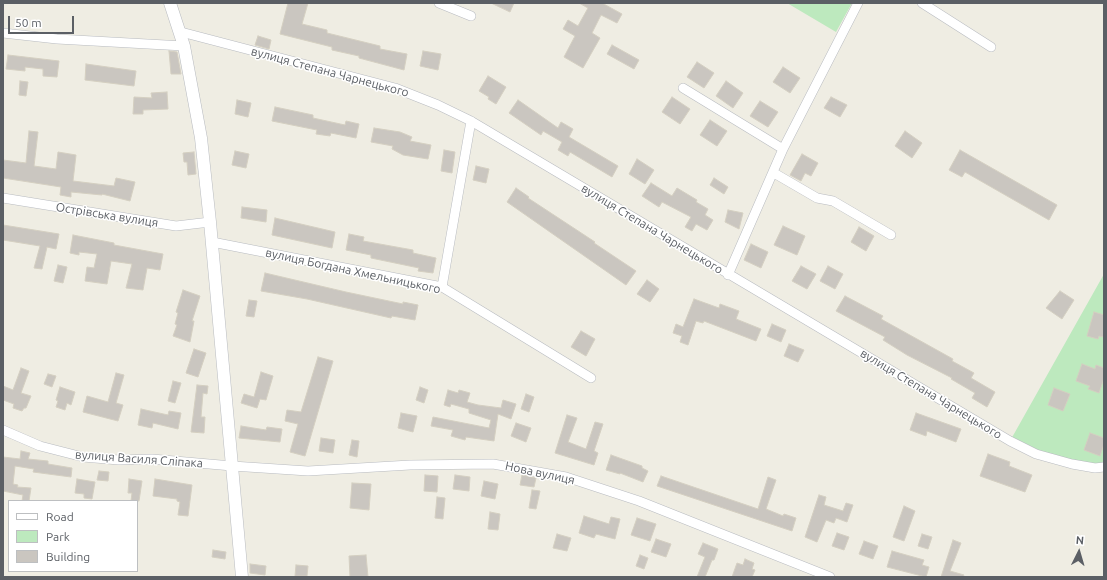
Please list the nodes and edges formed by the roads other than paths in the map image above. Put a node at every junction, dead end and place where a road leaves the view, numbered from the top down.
1 (170, 3) edge
2 (439, 3) edge
3 (858, 3) edge
4 (922, 3) edge
5 (471, 16) dead end
6 (181, 32) junction
7 (3, 33) edge
8 (184, 46) junction
9 (992, 47) dead end
10 (683, 88) dead end
11 (471, 121) junction
12 (783, 149) junction
13 (774, 173) junction
14 (3, 198) edge
15 (210, 222) junction
16 (891, 235) dead end
17 (212, 242) junction
18 (728, 275) junction
19 (442, 287) junction
20 (591, 378) dead end
21 (3, 430) edge
22 (232, 466) junction
23 (1104, 467) edge
24 (242, 577) edge
25 (830, 577) edge

1 - 6 street
2 - 5 street
3 - 12 street
4 - 9 street
6 - 8 street
6 - 11 street, вулиця Степана Чарнецького
7 - 8 street
8 - 15 street
10 - 12 street
11 - 18 street, вулиця Степана Чарнецького
11 - 19 street
12 - 13 street
13 - 16 street
13 - 18 street
14 - 15 street, Острівська вулиця
15 - 17 street
17 - 19 street, вулиця Богдана Хмельницького
17 - 22 street
18 - 23 street, вулиця Степана Чарнецького
19 - 20 street, вулиця Богдана Хмельницького
21 - 22 street, вулиця Василя Сліпака
22 - 24 street
22 - 25 street, Нова вулиця

